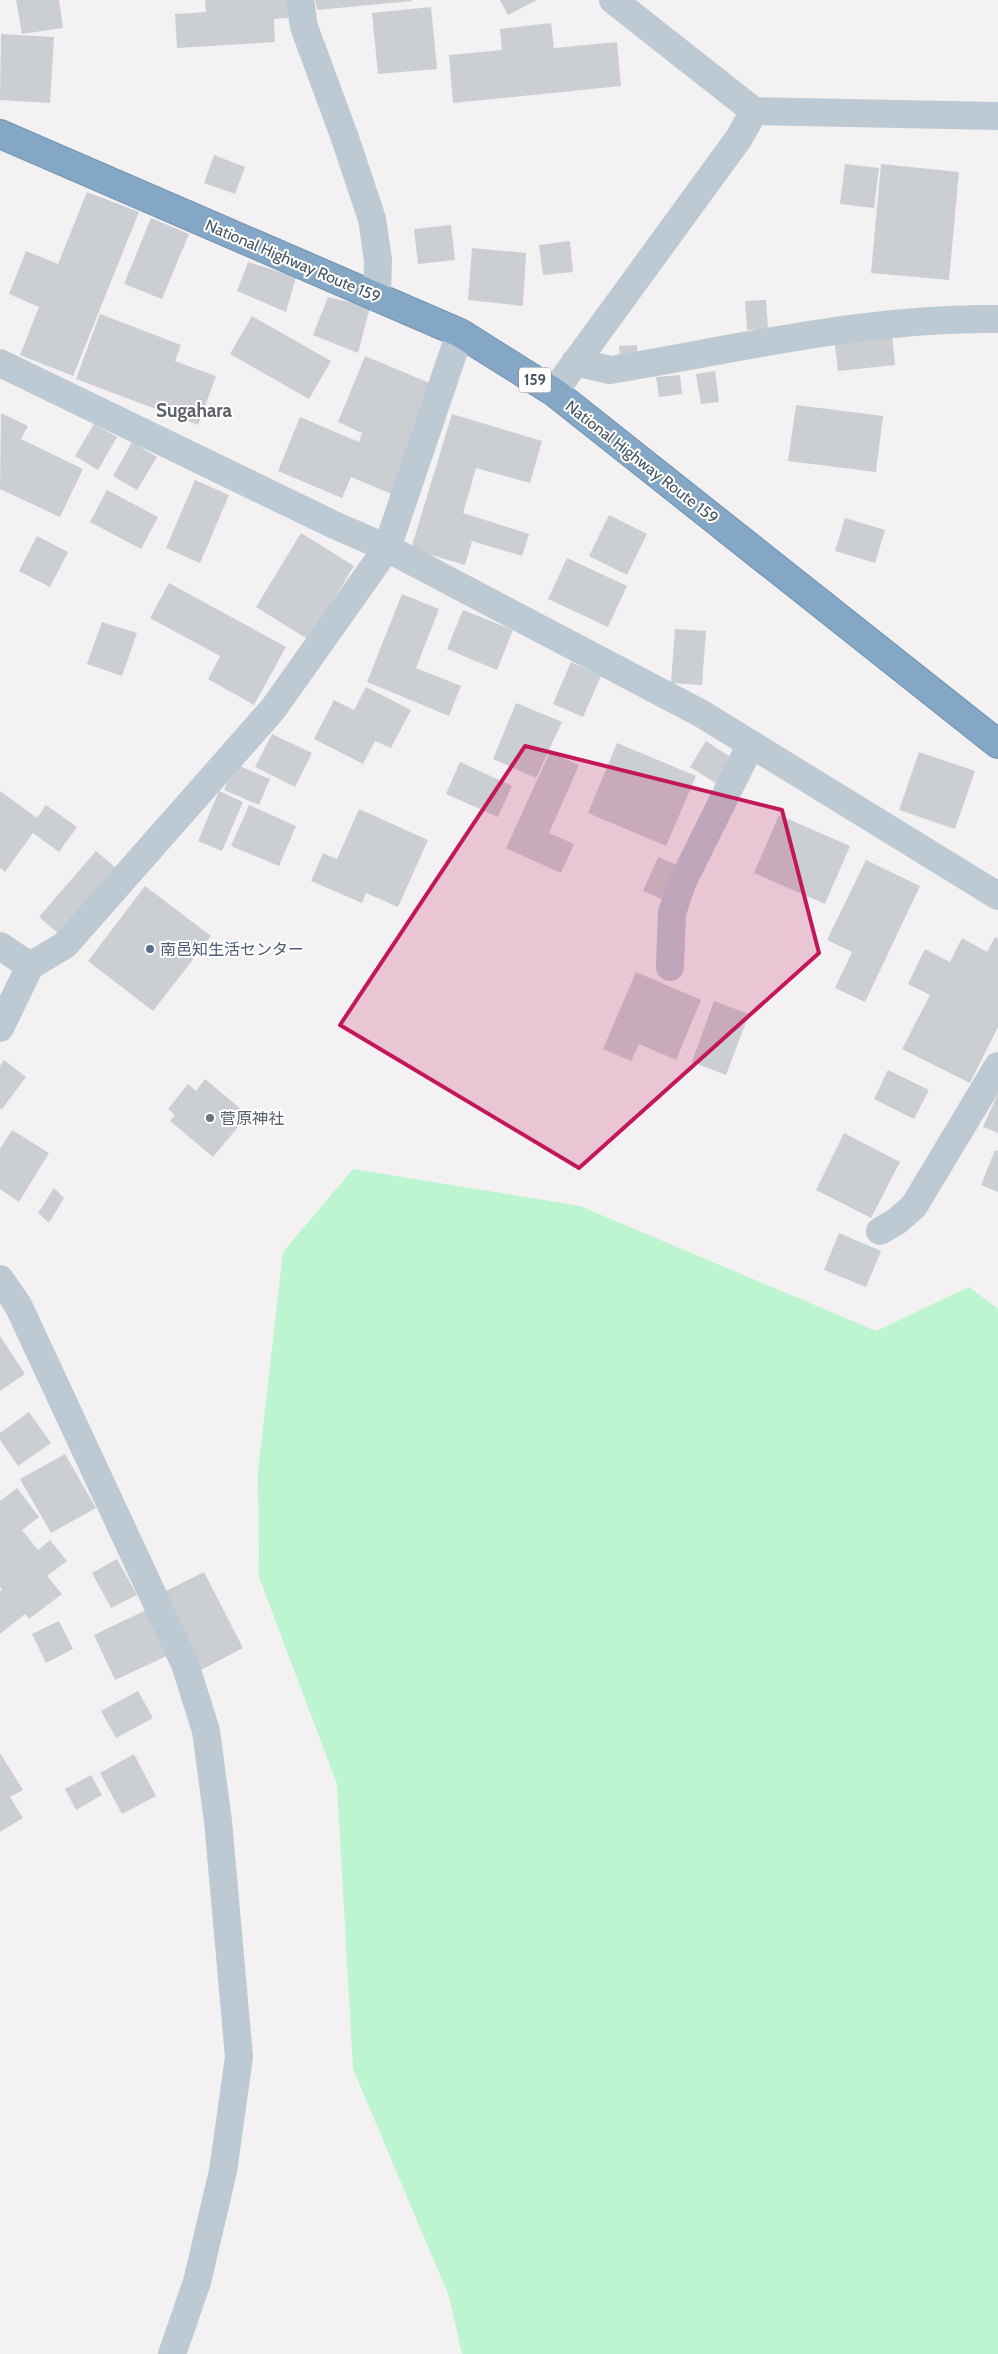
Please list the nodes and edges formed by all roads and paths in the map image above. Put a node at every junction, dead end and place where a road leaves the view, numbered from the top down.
1 (300, 0) edge
2 (613, 0) edge
3 (754, 111) junction
4 (998, 116) edge
5 (0, 134) edge
6 (377, 297) junction
7 (998, 319) edge
8 (460, 333) junction
9 (575, 362) junction
10 (0, 363) edge
11 (554, 392) junction
12 (387, 548) junction
13 (751, 744) junction
14 (998, 744) edge
15 (998, 896) edge
16 (0, 946) edge
17 (30, 966) junction
18 (670, 967) dead end
19 (0, 1028) edge
20 (998, 1066) edge
21 (880, 1231) dead end
22 (0, 1279) edge
23 (172, 2354) edge

1 - 6 street
2 - 3 street
3 - 4 street
3 - 9 street
5 - 6 highway, National Highway Route 159 / 159
6 - 8 highway, National Highway Route 159 / 159
7 - 9 street
8 - 11 highway, National Highway Route 159 / 159
8 - 12 street
9 - 11 street
10 - 12 street
11 - 14 highway, National Highway Route 159 / 159
12 - 13 street
12 - 17 street
13 - 15 street
13 - 18 street
16 - 17 street
17 - 19 street
20 - 21 street
22 - 23 street

